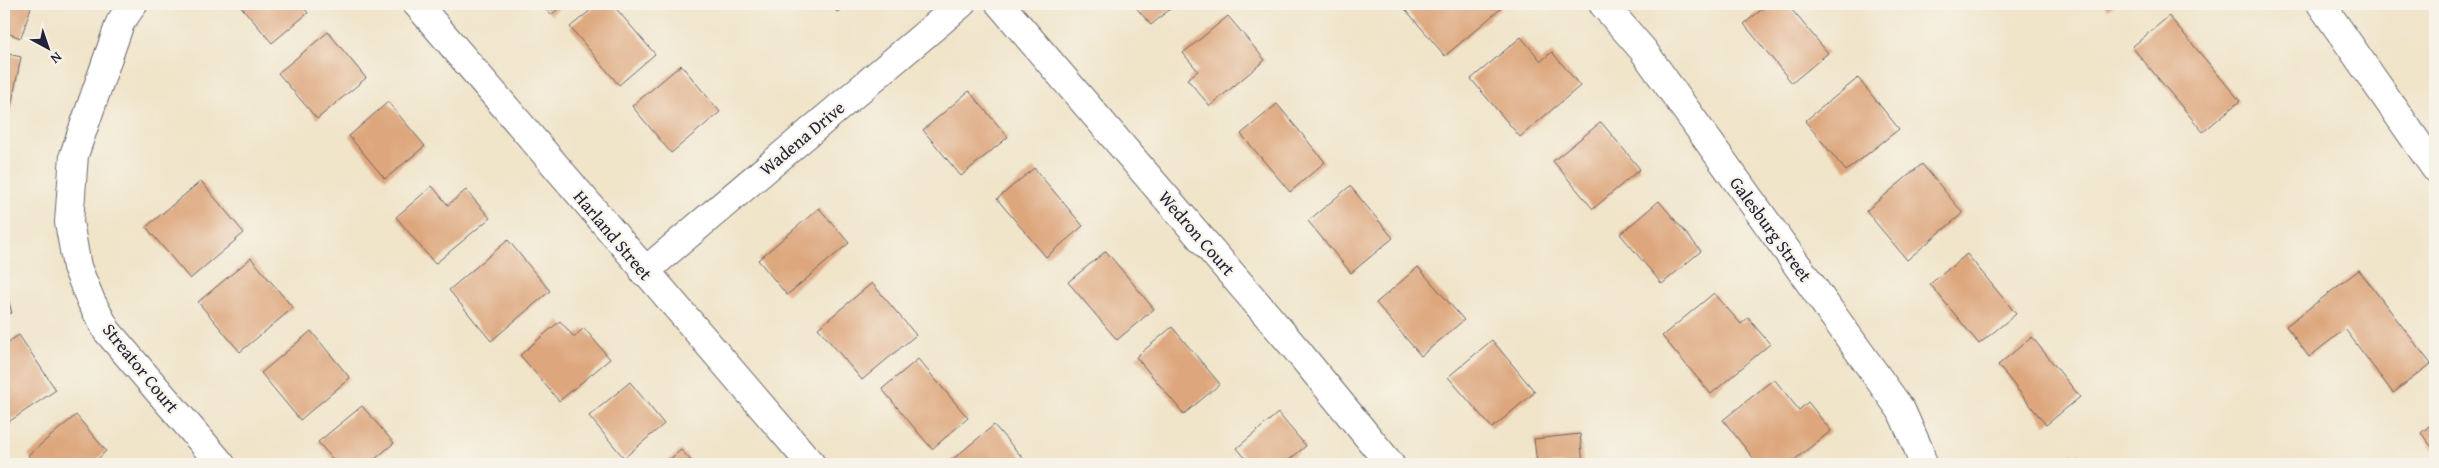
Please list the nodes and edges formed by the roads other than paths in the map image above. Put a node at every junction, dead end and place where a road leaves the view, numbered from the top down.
1 (133, 4) edge
2 (417, 4) edge
3 (961, 4) edge
4 (1000, 4) edge
5 (1602, 4) edge
6 (2321, 4) edge
7 (2435, 168) edge
8 (644, 272) junction
9 (222, 464) edge
10 (811, 464) edge
11 (1390, 464) edge
12 (1923, 464) edge

1 - 9 street, Streator Court
2 - 8 street, Harland Street
3 - 8 street, Wadena Drive
4 - 11 street, Wedron Court
5 - 12 street, Galesburg Street
6 - 7 street
8 - 10 street, Harland Street

